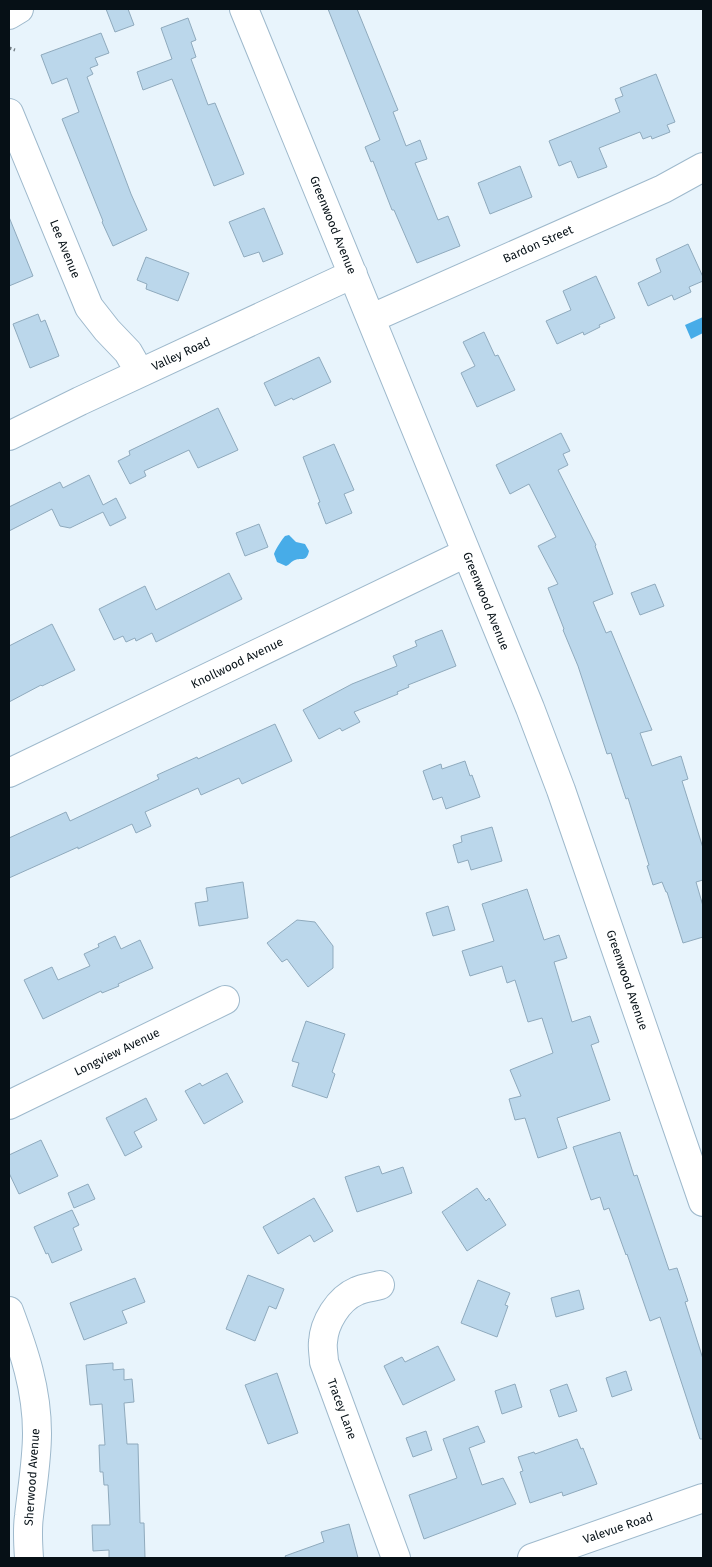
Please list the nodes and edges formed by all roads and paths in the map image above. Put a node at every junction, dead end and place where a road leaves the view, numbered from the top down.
1 (19, 9) edge
2 (244, 9) edge
3 (9, 15) edge
4 (9, 48) edge
5 (15, 50) dead end
6 (9, 113) edge
7 (703, 167) edge
8 (353, 274) junction
9 (372, 318) junction
10 (140, 373) junction
11 (9, 436) edge
12 (466, 553) junction
13 (9, 773) edge
14 (225, 1000) dead end
15 (9, 1105) edge
16 (703, 1202) edge
17 (380, 1285) dead end
18 (9, 1311) edge
19 (703, 1498) edge
20 (28, 1558) edge
21 (396, 1558) edge
22 (532, 1558) edge

1 - 3 street
2 - 8 street, Greenwood Avenue
4 - 5 path
6 - 10 street, Lee Avenue
7 - 9 street, Bardon Street
8 - 9 street, Greenwood Avenue
8 - 10 street, Valley Road
9 - 12 street, Greenwood Avenue
10 - 11 street, Valley Road
12 - 13 street, Knollwood Avenue
12 - 16 street, Greenwood Avenue
14 - 15 street, Longview Avenue
17 - 21 street, Tracey Lane
18 - 20 street, Sherwood Avenue
19 - 22 street, Valevue Road

